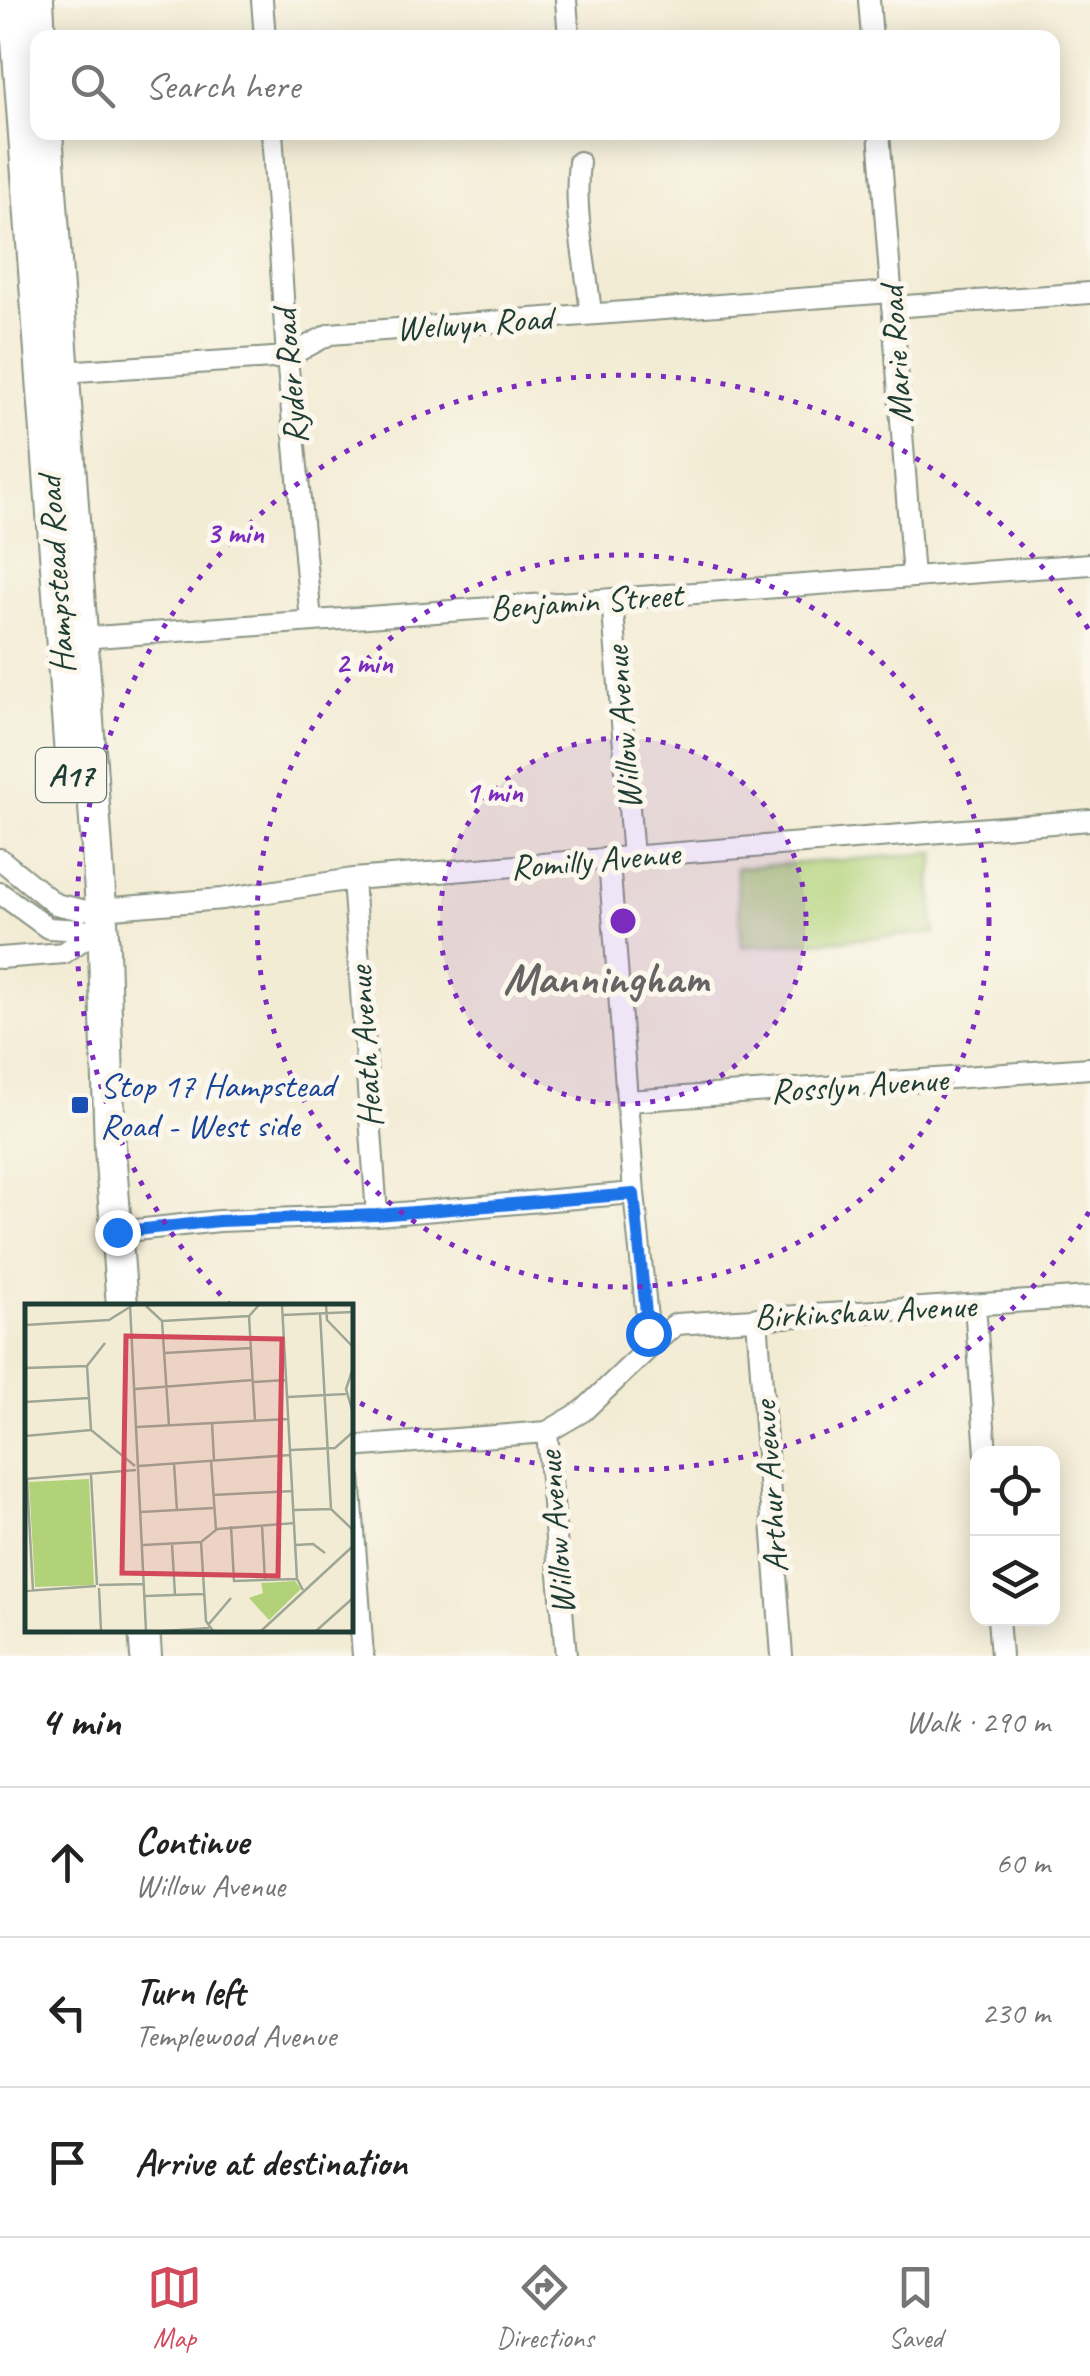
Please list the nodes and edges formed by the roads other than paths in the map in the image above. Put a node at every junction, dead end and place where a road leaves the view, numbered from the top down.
1 (14, 0) edge
2 (38, 0) edge
3 (262, 0) edge
4 (566, 0) edge
5 (869, 0) edge
6 (40, 30) edge
7 (264, 30) edge
8 (568, 30) edge
9 (871, 30) edge
10 (47, 140) edge
11 (273, 140) edge
12 (880, 140) edge
13 (579, 162) dead end
14 (1090, 292) edge
15 (892, 299) junction
16 (591, 314) junction
17 (287, 357) junction
18 (52, 372) junction
19 (1090, 564) edge
20 (913, 577) junction
21 (612, 599) junction
22 (310, 621) junction
23 (71, 639) junction
24 (1090, 820) edge
25 (633, 857) junction
26 (0, 859) edge
27 (609, 860) junction
28 (353, 878) junction
29 (0, 893) edge
30 (48, 928) junction
31 (91, 928) junction
32 (45, 955) junction
33 (0, 958) edge
34 (1090, 1068) edge
35 (628, 1101) junction
36 (634, 1194) junction
37 (377, 1215) junction
38 (117, 1232) junction
39 (1090, 1297) edge
40 (122, 1304) edge
41 (975, 1305) junction
42 (758, 1318) junction
43 (650, 1347) junction
44 (547, 1432) junction
45 (985, 1446) edge
46 (352, 1447) edge
47 (352, 1506) edge
48 (999, 1626) edge
49 (144, 1631) edge
50 (146, 1656) edge
51 (362, 1656) edge
52 (566, 1656) edge
53 (782, 1656) edge
54 (1001, 1656) edge

1 - 18 highway, Hampstead Road / A17
2 - 6 highway
3 - 7 street
4 - 8 street
5 - 9 street
10 - 18 highway, Hampstead Road / A17
11 - 17 street, Ryder Road
12 - 15 street, Marie Road
13 - 16 street
14 - 15 street, Welwyn Road
15 - 16 street, Welwyn Road
15 - 20 street, Marie Road
16 - 17 street, Welwyn Road
17 - 18 street, Welwyn Road
17 - 22 street, Ryder Road
18 - 23 highway, Hampstead Road / A17
19 - 20 street, Benjamin Street
20 - 21 street, Benjamin Street
21 - 22 street, Benjamin Street
21 - 25 street, Willow Avenue
22 - 23 street, Benjamin Street
23 - 31 highway, Hampstead Road / A17
24 - 25 street, Romilly Avenue
25 - 27 street, Romilly Avenue
26 - 31 street
27 - 28 street, Romilly Avenue
27 - 35 street, Willow Avenue
28 - 31 street, Romilly Avenue
28 - 37 street, Heath Avenue
29 - 30 street
30 - 31 street
30 - 32 street
31 - 32 street
31 - 38 highway, Hampstead Road / A17
32 - 33 street
34 - 35 street, Rosslyn Avenue
35 - 36 street, Willow Avenue
36 - 37 street
36 - 43 street, Willow Avenue
37 - 38 street
38 - 40 highway, Hampstead Road / A17
39 - 41 street, Birkinshaw Avenue
41 - 42 street, Birkinshaw Avenue
41 - 45 street
42 - 43 street, Birkinshaw Avenue
42 - 53 street, Arthur Avenue
43 - 44 street, Willow Avenue
44 - 46 street
44 - 52 street, Willow Avenue
47 - 51 street
48 - 54 street
49 - 50 highway

